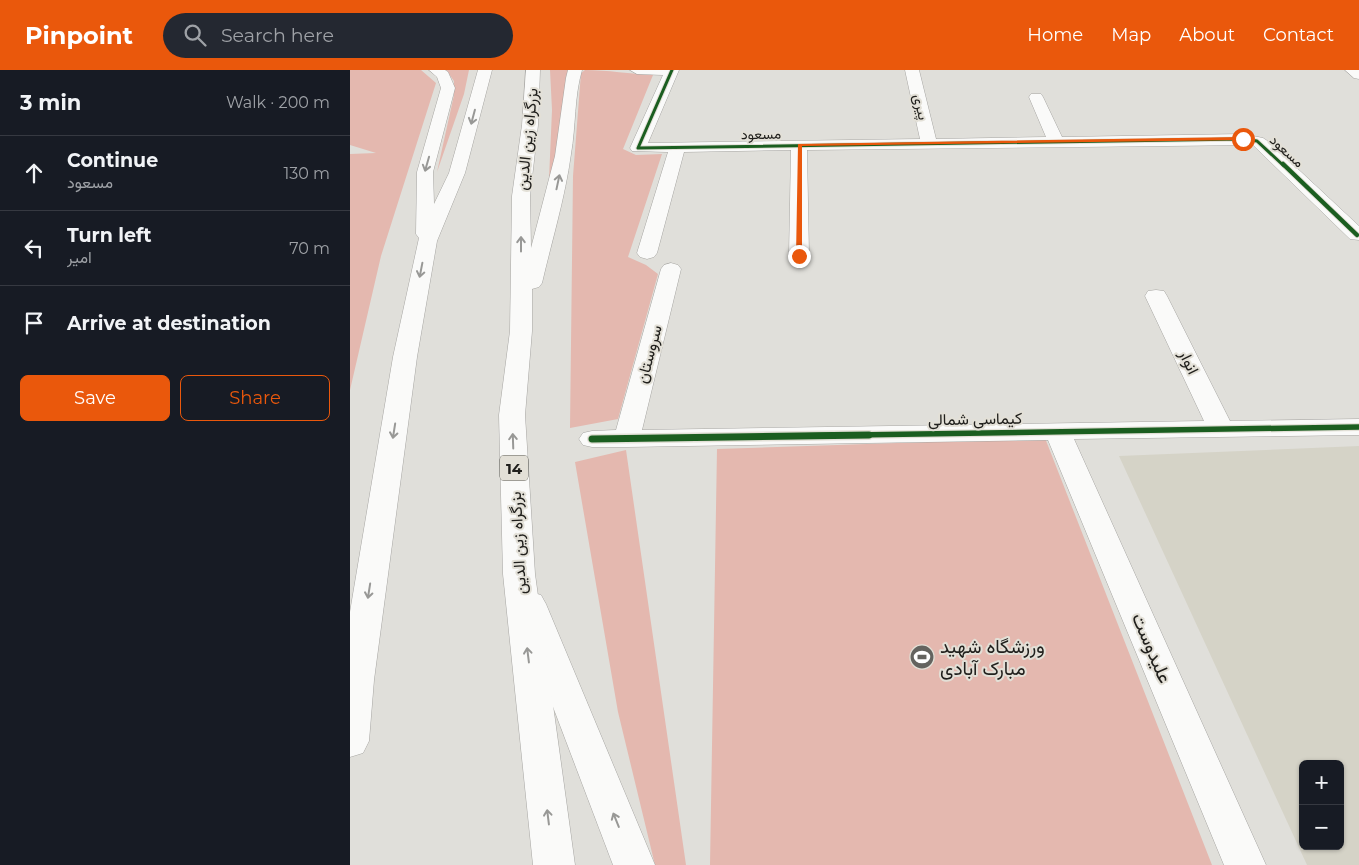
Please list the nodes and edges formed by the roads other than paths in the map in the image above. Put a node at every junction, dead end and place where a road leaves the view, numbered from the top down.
1 (436, 70) edge
2 (486, 70) edge
3 (533, 70) edge
4 (575, 70) edge
5 (637, 70) edge
6 (912, 70) edge
7 (1352, 70) edge
8 (672, 71) edge
9 (1359, 75) edge
10 (1036, 97) dead end
11 (1056, 142) junction
12 (929, 143) junction
13 (799, 145) junction
14 (677, 148) junction
15 (1357, 235) dead end
16 (427, 241) junction
17 (647, 252) dead end
18 (799, 256) dead end
19 (671, 269) dead end
20 (1156, 296) dead end
21 (521, 331) junction
22 (1359, 427) edge
23 (1221, 429) junction
24 (1058, 432) junction
25 (627, 438) junction
26 (592, 439) dead end
27 (518, 574) junction
28 (350, 741) edge
29 (554, 865) edge
30 (634, 865) edge
31 (1245, 865) edge

1 -> 16 main road
2 -> 16 main road
21 -> 3 main road, بزرگراه زین الدین / 14
21 -> 4 main road
5 - 8 main road
6 - 12 main road, پیری
7 - 9 main road
8 - 14 main road, مسعود
10 - 11 main road
11 - 12 main road, مسعود
11 - 15 main road, مسعود
12 - 13 main road, مسعود
13 - 14 main road, مسعود
13 - 18 main road
14 - 17 main road
16 -> 28 main road
19 - 25 main road, سروستان
20 - 23 main road, انوار
27 -> 21 main road, بزرگراه زین الدین / 14
22 - 23 main road, کیماسی شمالی
23 - 24 main road, کیماسی شمالی
24 - 25 main road, کیماسی شمالی
24 - 31 main road, علیدوست
25 - 26 main road, کیماسی شمالی
29 -> 27 main road, بزرگراه زین الدین / 14
30 -> 27 main road

